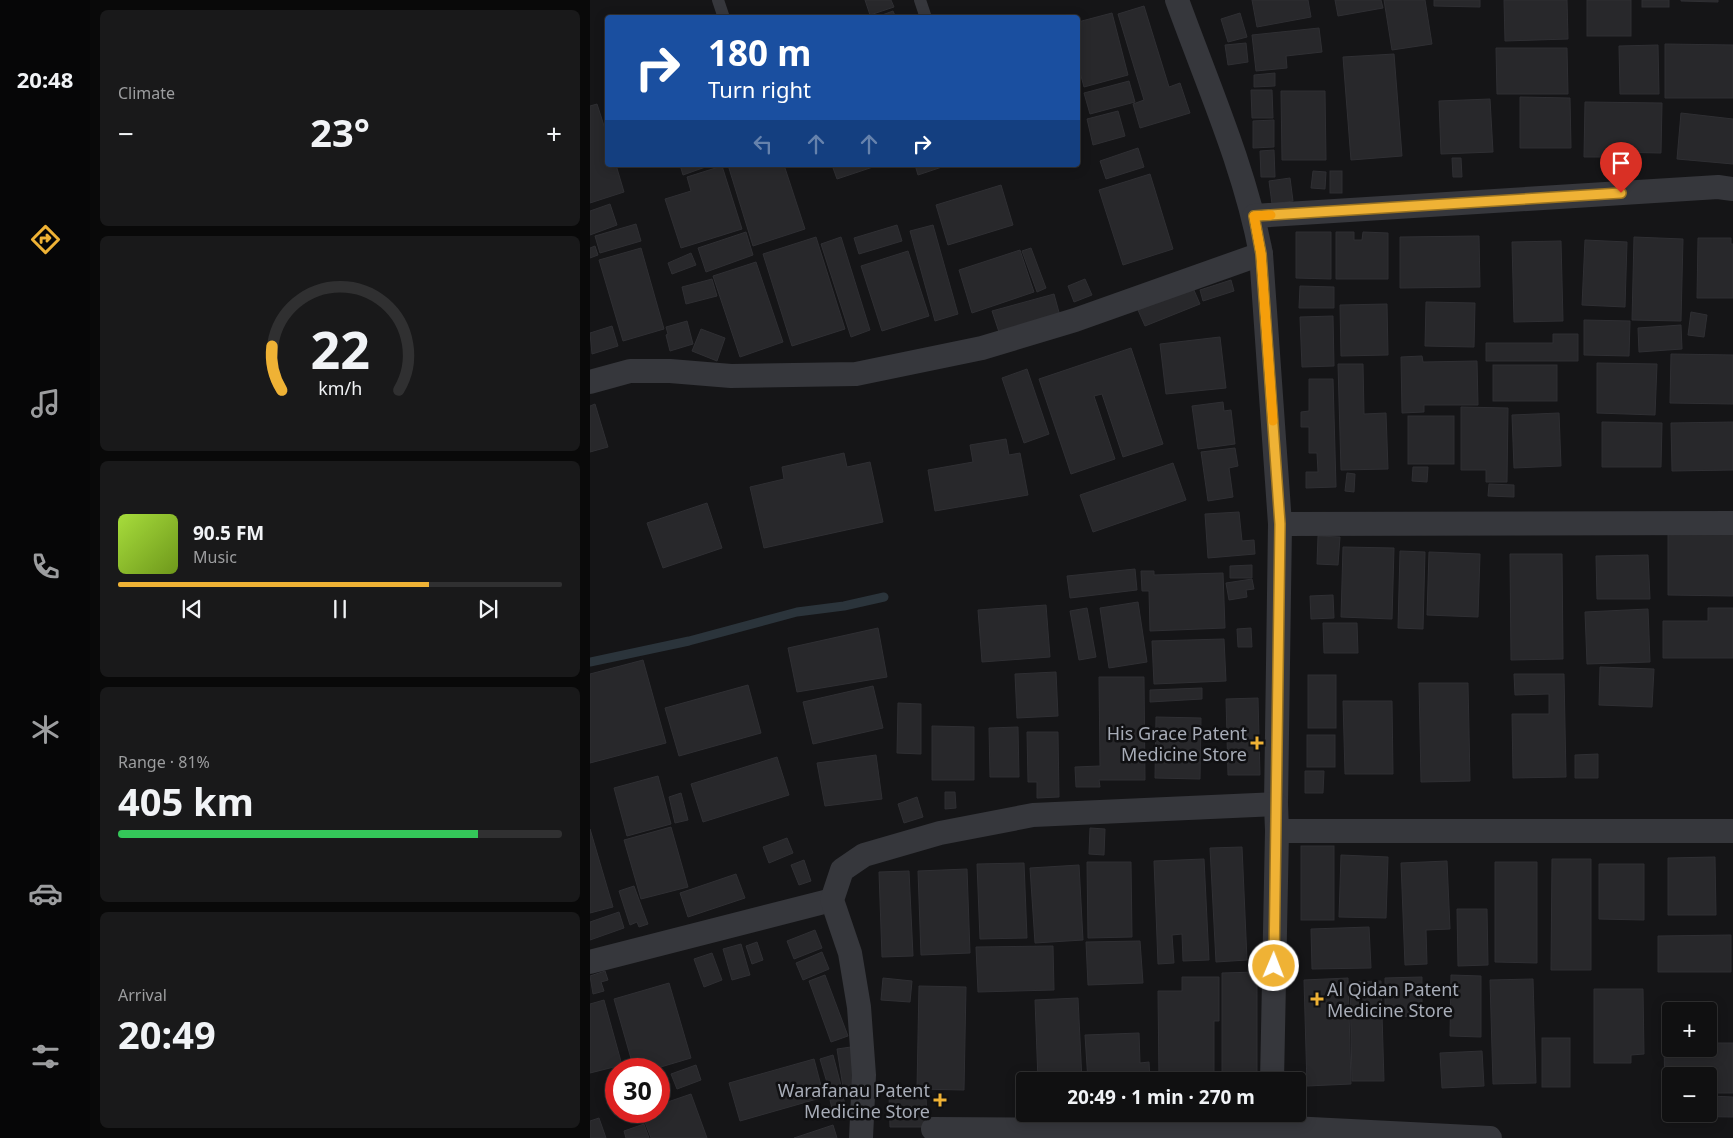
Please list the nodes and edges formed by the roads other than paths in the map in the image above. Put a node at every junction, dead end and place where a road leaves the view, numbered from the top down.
1 (718, 0) edge
2 (920, 0) edge
3 (1177, 0) edge
4 (723, 15) edge
5 (925, 15) edge
6 (1733, 189) edge
7 (1254, 216) junction
8 (1261, 254) junction
9 (590, 382) edge
10 (1733, 523) edge
11 (1280, 524) junction
12 (1276, 804) junction
13 (1277, 831) junction
14 (1733, 831) edge
15 (832, 900) junction
16 (590, 962) edge
17 (1272, 1072) edge
18 (1271, 1126) edge
19 (934, 1129) dead end
20 (861, 1138) edge
21 (1490, 1138) edge

1 - 4 lane
2 - 5 lane
3 - 7 street
6 - 7 street
7 - 8 street
8 - 9 street
8 - 11 street
10 - 11 street
11 - 12 street
12 - 13 street
12 - 15 street
13 - 14 street
13 - 17 street
15 - 16 street
15 - 20 street
18 - 19 street
18 - 21 street

